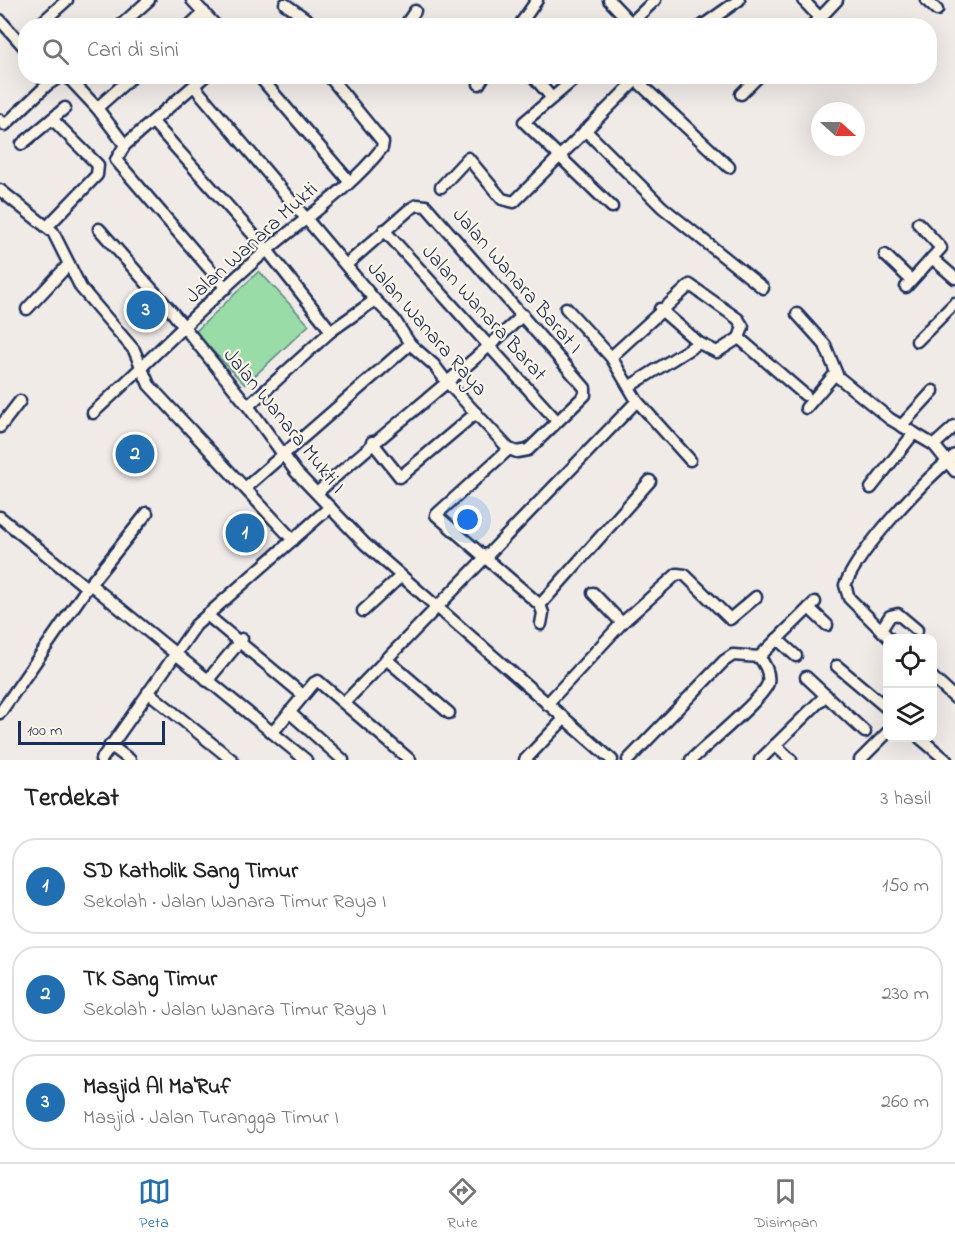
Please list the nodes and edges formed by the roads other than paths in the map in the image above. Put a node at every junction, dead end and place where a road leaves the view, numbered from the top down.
1 (67, 0) edge
2 (149, 0) edge
3 (192, 0) edge
4 (537, 0) edge
5 (609, 0) edge
6 (739, 0) edge
7 (803, 0) edge
8 (837, 0) edge
9 (926, 0) edge
10 (285, 1) edge
11 (652, 1) edge
12 (937, 10) dead end
13 (415, 11) dead end
14 (204, 12) junction
15 (47, 18) edge
16 (129, 18) edge
17 (198, 18) edge
18 (209, 18) edge
19 (306, 18) edge
20 (410, 18) edge
21 (525, 18) edge
22 (626, 18) edge
23 (636, 18) edge
24 (713, 18) edge
25 (813, 18) edge
26 (819, 18) edge
27 (0, 20) edge
28 (0, 31) edge
29 (18, 41) edge
30 (18, 44) edge
31 (49, 84) edge
32 (74, 84) edge
33 (124, 84) edge
34 (266, 84) edge
35 (336, 84) edge
36 (540, 84) edge
37 (569, 84) edge
38 (632, 84) edge
39 (644, 84) edge
40 (751, 84) edge
41 (194, 86) joint
42 (741, 94) dead end
43 (552, 98) junction
44 (65, 108) dead end
45 (97, 108) junction
46 (52, 119) junction
47 (0, 120) edge
48 (153, 122) junction
49 (585, 130) junction
50 (22, 144) dead end
51 (125, 145) junction
52 (560, 157) junction
53 (729, 167) dead end
54 (349, 181) junction
55 (441, 187) dead end
56 (0, 190) edge
57 (612, 207) dead end
58 (307, 219) junction
59 (918, 223) dead end
60 (47, 227) junction
61 (99, 229) dead end
62 (384, 230) junction
63 (267, 250) junction
64 (885, 255) dead end
65 (932, 258) junction
66 (69, 264) junction
67 (346, 265) junction
68 (955, 278) edge
69 (226, 288) junction
70 (763, 288) dead end
71 (375, 300) junction
72 (955, 303) edge
73 (566, 308) dead end
74 (27, 309) dead end
75 (660, 309) junction
76 (797, 314) dead end
77 (523, 315) junction
78 (184, 328) junction
79 (331, 331) junction
80 (739, 338) junction
81 (917, 341) dead end
82 (699, 343) junction
83 (410, 344) junction
84 (489, 347) junction
85 (611, 357) junction
86 (142, 369) junction
87 (835, 374) junction
88 (447, 382) junction
89 (630, 386) junction
90 (933, 391) dead end
91 (805, 395) dead end
92 (20, 401) dead end
93 (637, 401) junction
94 (248, 406) junction
95 (806, 408) dead end
96 (93, 413) dead end
97 (477, 413) junction
98 (557, 421) junction
99 (901, 426) junction
100 (955, 426) edge
101 (0, 427) edge
102 (914, 432) junction
103 (372, 442) junction
104 (934, 445) junction
105 (509, 449) junction
106 (283, 455) junction
107 (952, 458) edge
108 (690, 460) dead end
109 (955, 471) edge
110 (650, 481) dead end
111 (245, 488) junction
112 (871, 488) dead end
113 (317, 493) junction
114 (330, 507) junction
115 (147, 513) dead end
116 (0, 517) edge
117 (293, 540) junction
118 (485, 558) junction
119 (401, 576) junction
120 (89, 586) junction
121 (593, 593) dead end
122 (756, 597) dead end
123 (540, 605) junction
124 (437, 609) junction
125 (363, 611) dead end
126 (209, 613) junction
127 (622, 623) junction
128 (541, 624) dead end
129 (828, 625) dead end
130 (881, 630) junction
131 (917, 630) dead end
132 (885, 634) edge
133 (777, 639) junction
134 (241, 640) junction
135 (177, 655) junction
136 (796, 656) dead end
137 (759, 657) junction
138 (386, 659) junction
139 (837, 666) dead end
140 (806, 677) dead end
141 (207, 681) junction
142 (937, 681) edge
143 (148, 692) junction
144 (304, 694) junction
145 (826, 695) junction
146 (955, 698) edge
147 (345, 702) junction
148 (547, 704) junction
149 (883, 705) edge
150 (289, 712) junction
151 (0, 713) edge
152 (448, 713) dead end
153 (564, 719) junction
154 (273, 732) junction
155 (865, 732) dead end
156 (883, 737) edge
157 (925, 742) edge
158 (110, 745) junction
159 (775, 745) junction
160 (101, 760) edge
161 (130, 760) edge
162 (232, 760) edge
163 (306, 760) edge
164 (343, 760) edge
165 (410, 760) edge
166 (525, 760) edge
167 (612, 760) edge
168 (628, 760) edge
169 (691, 760) edge
170 (760, 760) edge
171 (791, 760) edge
172 (860, 760) edge
173 (946, 760) edge

1 - 15 street
2 - 16 street
3 - 14 street
4 - 21 street
5 - 22 street
6 - 24 street
7 - 25 street
8 - 26 street
9 - 12 street
10 - 19 street
11 - 23 street
13 - 20 street
14 - 17 street
14 - 18 street
27 - 29 street
28 - 30 street
31 - 47 street
32 - 45 street
33 - 45 street
34 - 54 street
35 - 54 street, Jalan Wanara Mukti
36 - 43 street
37 - 43 street
38 - 49 street
39 - 53 street
40 - 42 street
41 - 48 street
41 - 58 street, Jalan Wanara Raya
43 - 52 street
44 - 46 street
45 - 51 street
46 - 50 street
46 - 60 street
48 - 51 street
48 - 63 street
49 - 52 street
49 - 70 street
51 - 69 street
52 - 55 street
52 - 57 street
54 - 58 street, Jalan Wanara Mukti
56 - 60 street
58 - 63 street, Jalan Wanara Mukti
58 - 67 street, Jalan Wanara Raya
59 - 65 street
60 - 66 street
61 - 78 street, Jalan Wanara Mukti I
62 - 67 street
62 - 77 street, Jalan Wanara Barat I
62 - 84 street, Jalan Wanara Barat
63 - 69 street, Jalan Wanara Mukti
63 - 79 street
64 - 65 street
65 - 68 street
66 - 74 street
66 - 86 street
67 - 71 street, Jalan Wanara Raya
69 - 78 street, Jalan Wanara Mukti
71 - 79 street
71 - 83 street, Jalan Wanara Raya
72 - 81 street
73 - 85 street
75 - 80 street
75 - 82 street
75 - 85 street
76 - 87 street
77 - 84 street
77 - 98 street, Jalan Wanara Barat I
78 - 86 street, Jalan Wanara Mukti
78 - 94 street, Jalan Wanara Mukti I
79 - 94 street
80 - 82 street
80 - 91 street
82 - 89 street
83 - 88 street, Jalan Wanara Raya
83 - 106 street
84 - 88 street
84 - 98 street, Jalan Wanara Barat
85 - 89 street
86 - 96 street, Jalan Wanara Mukti
86 - 111 street
87 - 95 street
87 - 99 street
88 - 97 street, Jalan Wanara Raya
88 - 103 street
89 - 93 street
90 - 99 street
92 - 101 street
93 - 108 street
93 - 118 street
94 - 106 street, Jalan Wanara Mukti I
97 - 103 street
97 - 105 street, Jalan Wanara Raya
98 - 105 street
99 - 102 street
100 - 104 street
102 - 104 street
102 - 112 street
103 - 113 street
104 - 107 street
105 - 118 street
106 - 111 street
106 - 113 street, Jalan Wanara Mukti I
107 - 109 street
107 - 130 street
110 - 123 street
111 - 117 street
113 - 114 street, Jalan Wanara Mukti I
114 - 117 street
114 - 119 street, Jalan Wanara Mukti I
115 - 120 street
116 - 120 street
117 - 126 street
118 - 123 street
118 - 124 street
119 - 124 street, Jalan Wanara Mukti I
119 - 125 street
120 - 135 street
120 - 151 street
121 - 127 street
122 - 127 street
123 - 128 street
124 - 138 street
124 - 148 street, Jalan Wanara Mukti I
126 - 134 street
126 - 135 street
127 - 148 street
129 - 133 street
130 - 131 street
130 - 132 street
133 - 136 street
133 - 137 street
134 - 141 street
134 - 144 street
135 - 141 street
135 - 143 street
137 - 168 street
137 - 169 street
138 - 147 street
138 - 152 street
139 - 149 street
140 - 145 street
141 - 154 street
142 - 146 street
143 - 158 street
143 - 162 street
144 - 147 street
144 - 150 street
145 - 155 street
145 - 159 street
147 - 165 street
148 - 153 street, Jalan Wanara Mukti I
150 - 154 street
150 - 164 street
153 - 166 street
153 - 167 street, Jalan Wanara Mukti I
154 - 163 street
156 - 172 street
157 - 173 street
158 - 160 street
158 - 161 street
159 - 170 street
159 - 171 street

